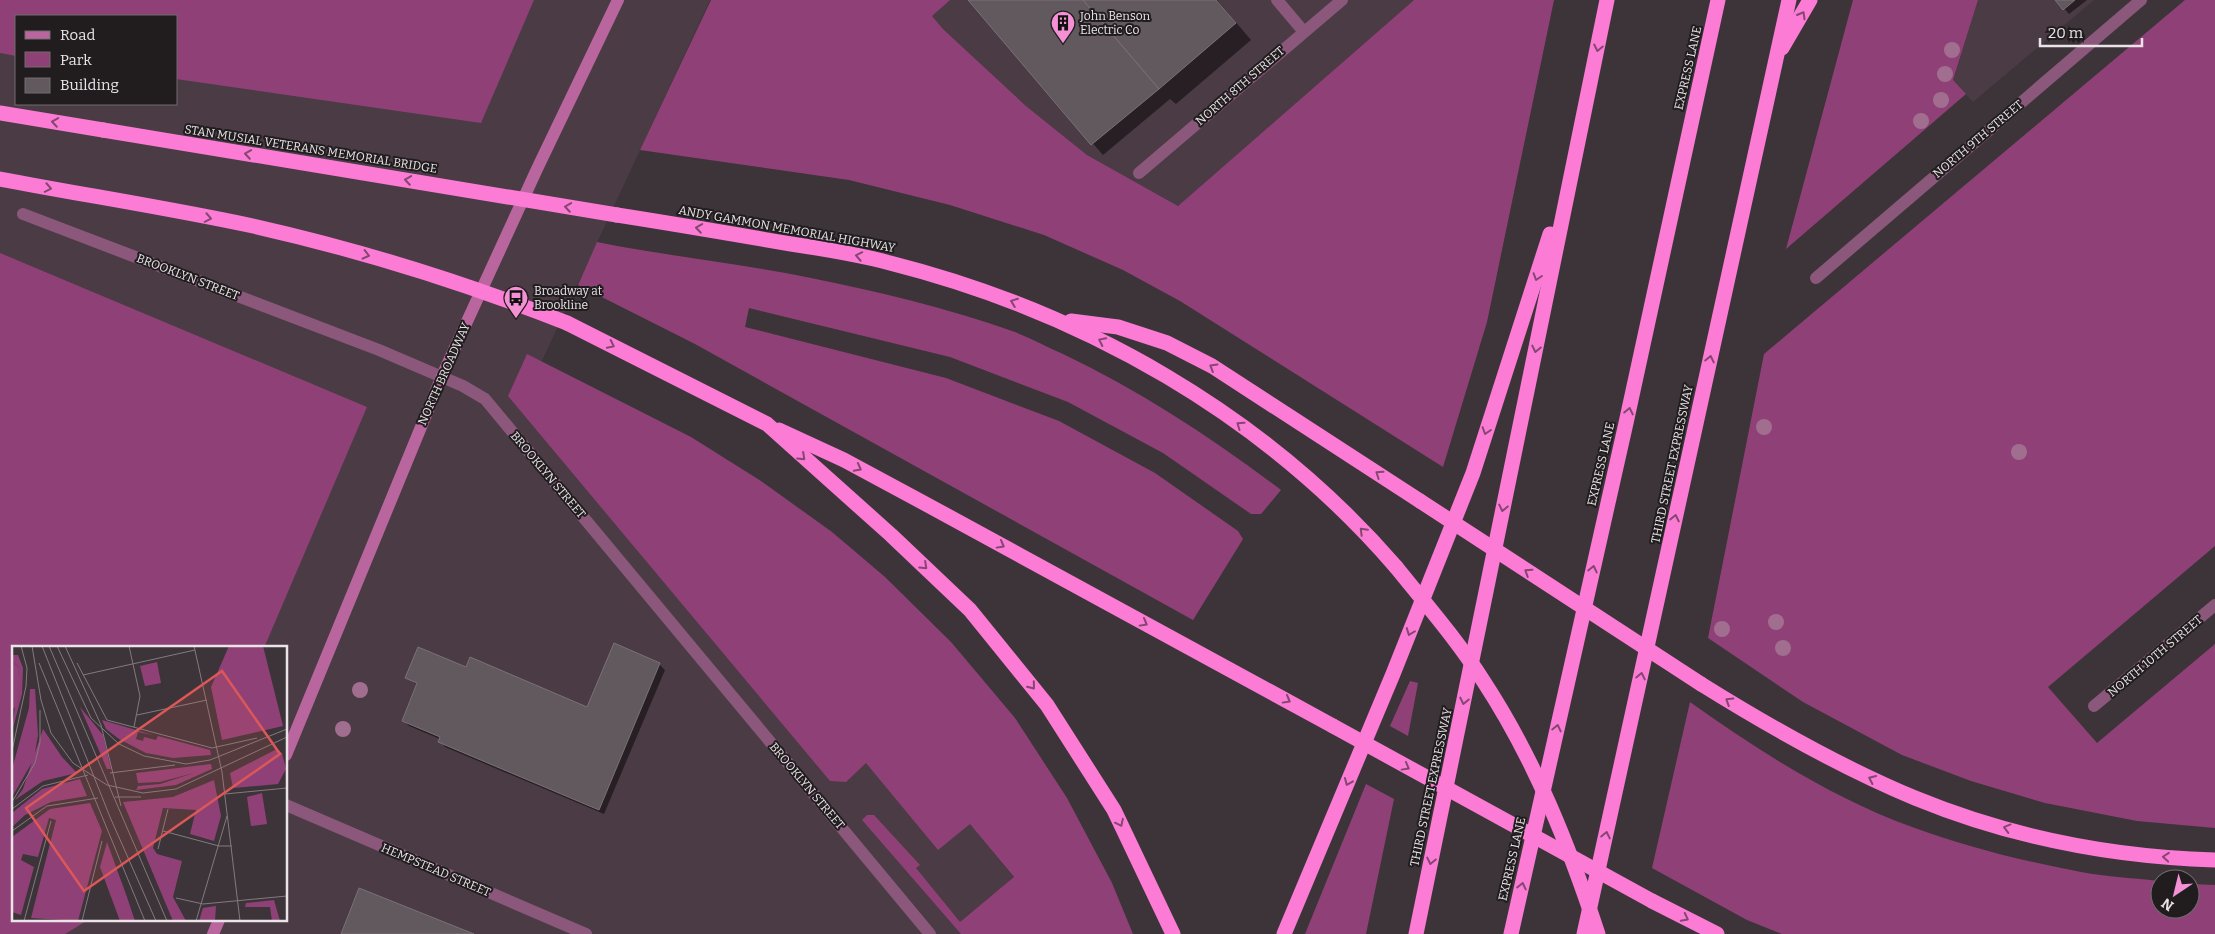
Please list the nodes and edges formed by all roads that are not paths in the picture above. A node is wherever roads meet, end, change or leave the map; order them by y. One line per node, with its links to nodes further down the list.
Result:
1 (618, 0): 19 (main road, NORTH BROADWAY)
2 (1278, 0): 9 (street)
3 (1342, 0): 9 (street, NORTH 8TH STREET)
4 (1608, 0): 12 (highway, THIRD STREET EXPRESSWAY, one-way to 12)
5 (1718, 0): 33 (highway, EXPRESS LANE, one-way to 5)
6 (1789, 0): 10 (highway, THIRD STREET EXPRESSWAY)
7 (1810, 0): 10 (highway, one-way to 7)
8 (2141, 0): 17 (street, NORTH 9TH STREET)
9 (1304, 32): 13 (street, NORTH 8TH STREET)
10 (1775, 60): 34 (highway, THIRD STREET EXPRESSWAY, one-way to 10)
11 (0, 113): 16 (highway, STAN MUSIAL VETERANS MEMORIAL BRIDGE, one-way to 11, bridge)
12 (1573, 164): 31 (highway, one-way to 31); 32 (highway, THIRD STREET EXPRESSWAY, one-way to 32)
13 (1139, 173)
14 (0, 179): 20 (highway, one-way to 20, bridge)
15 (23, 214): 19 (street, BROOKLYN STREET)
16 (616, 215): 18 (highway, ANDY GAMMON MEMORIAL HIGHWAY, one-way to 16)
17 (1816, 278)
18 (1060, 320): 25 (highway, one-way to 18, bridge); 35 (highway, ANDY GAMMON MEMORIAL HIGHWAY, one-way to 18, bridge)
19 (442, 376): 23 (main road, NORTH BROADWAY); 29 (street, BROOKLYN STREET)
20 (767, 424): 30 (highway, one-way to 30); 36 (highway, one-way to 36, bridge)
21 (2215, 605): 22 (street, NORTH 10TH STREET)
22 (2094, 706)
23 (288, 750)
24 (288, 807): 28 (street, HEMPSTEAD STREET)
25 (2215, 860)
26 (218, 922): 27 (main road)
27 (213, 934)
28 (586, 934)
29 (930, 934)
30 (1173, 934)
31 (1284, 934)
32 (1416, 934)
33 (1511, 934)
34 (1584, 934)
35 (1598, 934)
36 (1717, 934)

